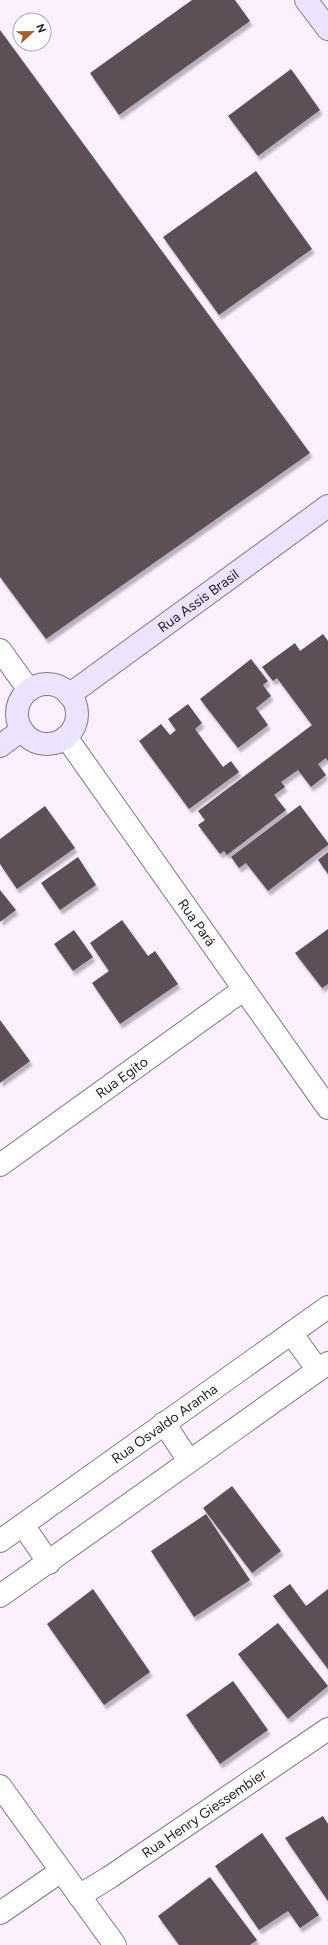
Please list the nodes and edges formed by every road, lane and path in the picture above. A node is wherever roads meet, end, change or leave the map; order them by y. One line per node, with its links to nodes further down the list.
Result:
1 (306, 0): 2 (street)
2 (328, 29)
3 (328, 506): 6 (street, Rua Assis Brasil)
4 (0, 650): 5 (street)
5 (29, 690): 6 (street); 7 (street)
6 (69, 695): 8 (street)
7 (22, 730): 8 (street); 9 (street)
8 (66, 737): 10 (street, Rua Pará)
9 (0, 746)
10 (243, 990): 11 (street, Rua Pará); 12 (street, Rua Egito)
11 (328, 1108)
12 (0, 1165)
13 (328, 1307): 14 (street, Rua Osvaldo Aranha)
14 (291, 1333): 15 (street); 16 (street, Rua Osvaldo Aranha)
15 (323, 1366): 17 (street)
16 (164, 1423): 17 (street); 18 (street, Rua Osvaldo Aranha)
17 (189, 1461): 20 (street)
18 (23, 1525): 19 (street, Rua Osvaldo Aranha); 20 (street)
19 (0, 1541)
20 (49, 1563): 21 (street)
21 (0, 1596)
22 (328, 1729): 25 (street, Rua Henry Giessembier)
23 (0, 1786): 24 (street)
24 (61, 1871): 25 (street); 26 (street)
25 (79, 1896): 27 (street)
26 (0, 1913)
27 (115, 1945)

